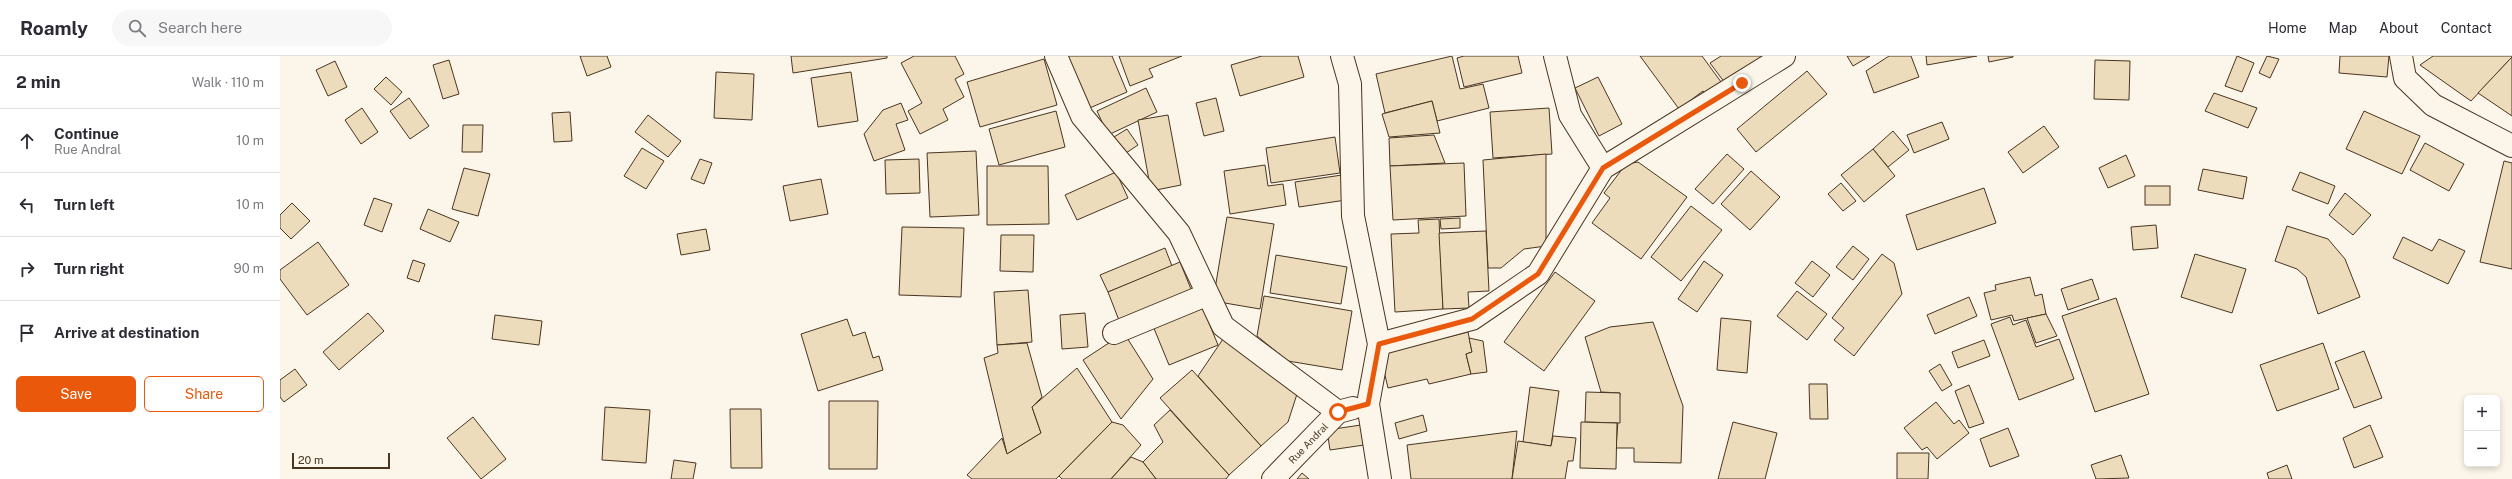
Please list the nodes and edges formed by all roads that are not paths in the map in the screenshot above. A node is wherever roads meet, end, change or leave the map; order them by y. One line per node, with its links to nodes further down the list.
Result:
1 (1056, 56): 8 (street)
2 (1342, 56): 10 (street)
3 (1555, 56): 7 (street)
4 (1784, 56): 7 (street)
5 (2400, 56): 6 (street)
6 (2512, 146)
7 (1603, 168): 10 (street)
8 (1206, 295): 9 (street); 12 (street)
9 (1114, 333)
10 (1379, 344): 11 (street)
11 (1368, 404): 12 (street); 14 (street)
12 (1338, 412): 13 (street, Rue Andral)
13 (1273, 479)
14 (1380, 479)

